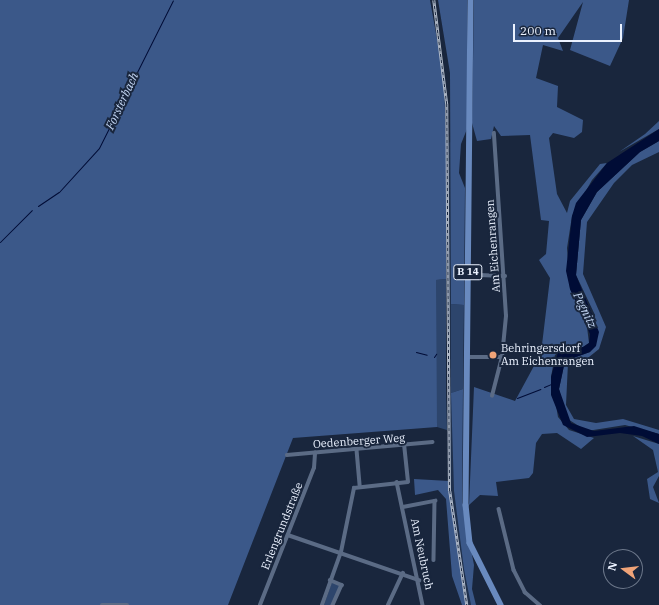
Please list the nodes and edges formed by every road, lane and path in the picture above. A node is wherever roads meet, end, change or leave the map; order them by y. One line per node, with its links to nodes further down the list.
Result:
1 (471, 0): 5 (main road, B 14)
2 (494, 133): 4 (street, Am Eichenrangen)
3 (479, 275): 4 (street)
4 (505, 276): 6 (street, Am Eichenrangen)
5 (466, 357): 6 (street); 30 (main road, B 14)
6 (502, 358): 7 (street, Am Eichenrangen)
7 (492, 396)
8 (432, 442): 9 (street, Oedenberger Weg)
9 (404, 446): 10 (street, Oedenberger Weg); 13 (street)
10 (357, 450): 11 (street, Oedenberger Weg); 14 (street)
11 (315, 453): 12 (street, Oedenberger Weg); 17 (street, Erlengrundstraße)
12 (287, 454)
13 (397, 482): 14 (street); 15 (street, Am Neubruch)
14 (360, 485): 18 (street)
15 (403, 507): 19 (street, Am Neubruch); 22 (street, Am Neubruch)
16 (499, 508): 31 (street)
17 (288, 535): 18 (street); 25 (street, Erlengrundstraße)
18 (341, 552): 20 (street); 21 (street)
19 (434, 560)
20 (403, 573): 22 (street); 28 (street)
21 (330, 580): 26 (street); 27 (street)
22 (419, 580): 29 (street, Am Neubruch)
23 (102, 605): 24 (street)
24 (127, 605)
25 (260, 605)
26 (322, 605)
27 (333, 605)
28 (388, 605)
29 (423, 605)
30 (502, 605)
31 (540, 605)

